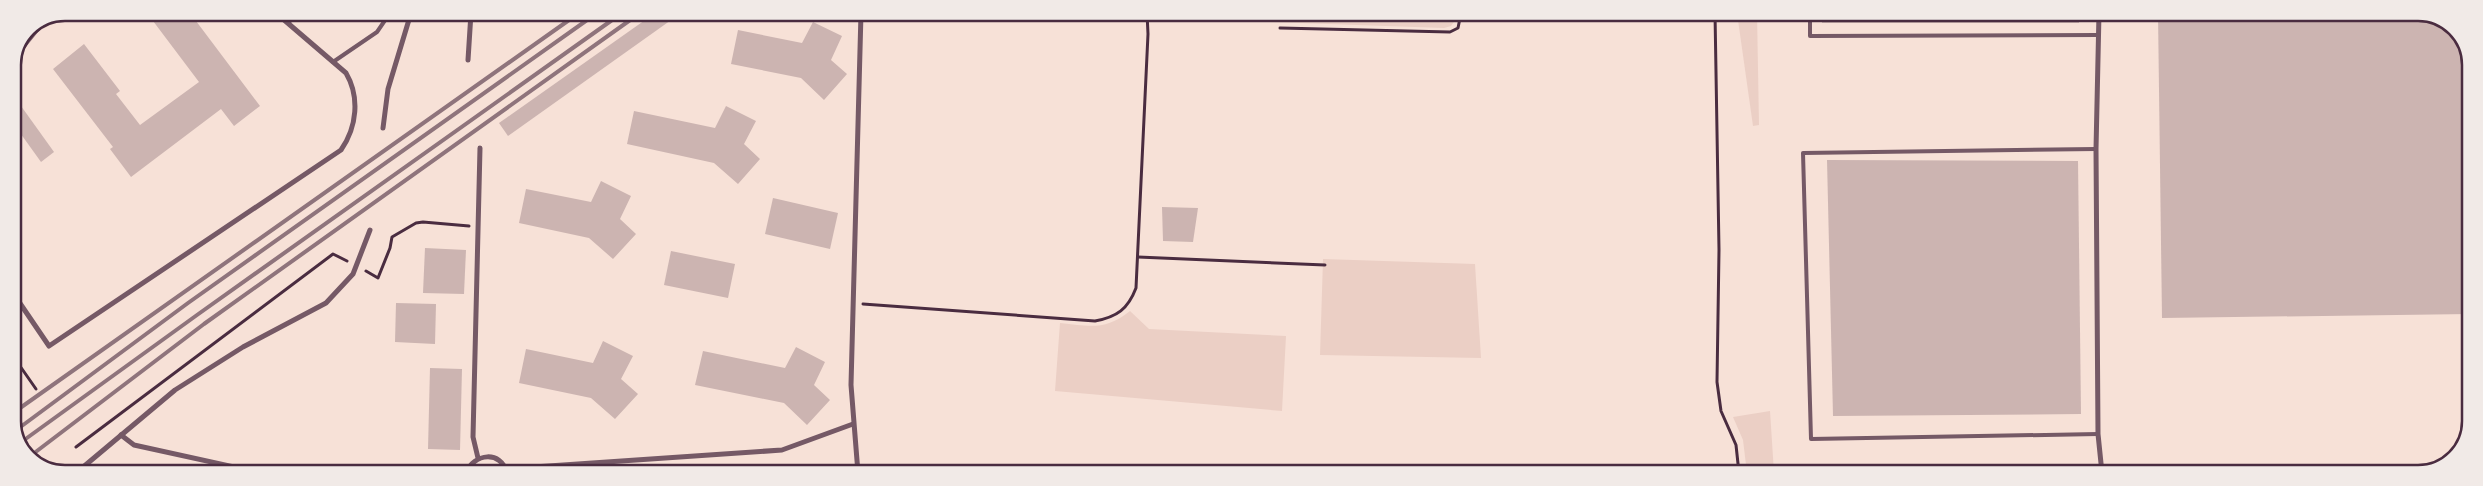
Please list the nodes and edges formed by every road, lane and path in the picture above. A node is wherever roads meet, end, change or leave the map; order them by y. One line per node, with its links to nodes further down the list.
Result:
1 (286, 21): 11 (street)
2 (385, 21): 15 (lane)
3 (409, 21): 16 (street)
4 (470, 21): 14 (street)
5 (861, 21): 25 (street)
6 (1148, 21): 21 (path)
7 (1459, 21): 12 (path)
8 (1715, 21): 40 (path)
9 (1810, 21): 13 (lane)
10 (2099, 21): 13 (street)
11 (288, 23): 15 (street)
12 (1280, 28)
13 (2098, 35): 18 (street)
14 (468, 60)
15 (334, 62): 26 (street)
16 (383, 128)
17 (480, 148): 19 (street)
18 (2096, 149): 30 (street); 30 (lane)
19 (478, 227): 24 (path); 33 (street)
20 (370, 230): 31 (street)
21 (1138, 257): 23 (path); 25 (path)
22 (343, 259): 32 (path)
23 (1325, 265)
24 (371, 274)
25 (853, 304): 29 (street)
26 (21, 305)
27 (21, 367): 28 (path)
28 (36, 389)
29 (853, 424): 38 (street); 39 (street)
30 (2098, 434): 41 (street)
31 (121, 435): 34 (street); 35 (street)
32 (76, 447)
33 (478, 458): 36 (street); 37 (street)
34 (85, 465)
35 (225, 465)
36 (469, 465)
37 (503, 465)
38 (585, 465)
39 (857, 465)
40 (1738, 465)
41 (2101, 465)

